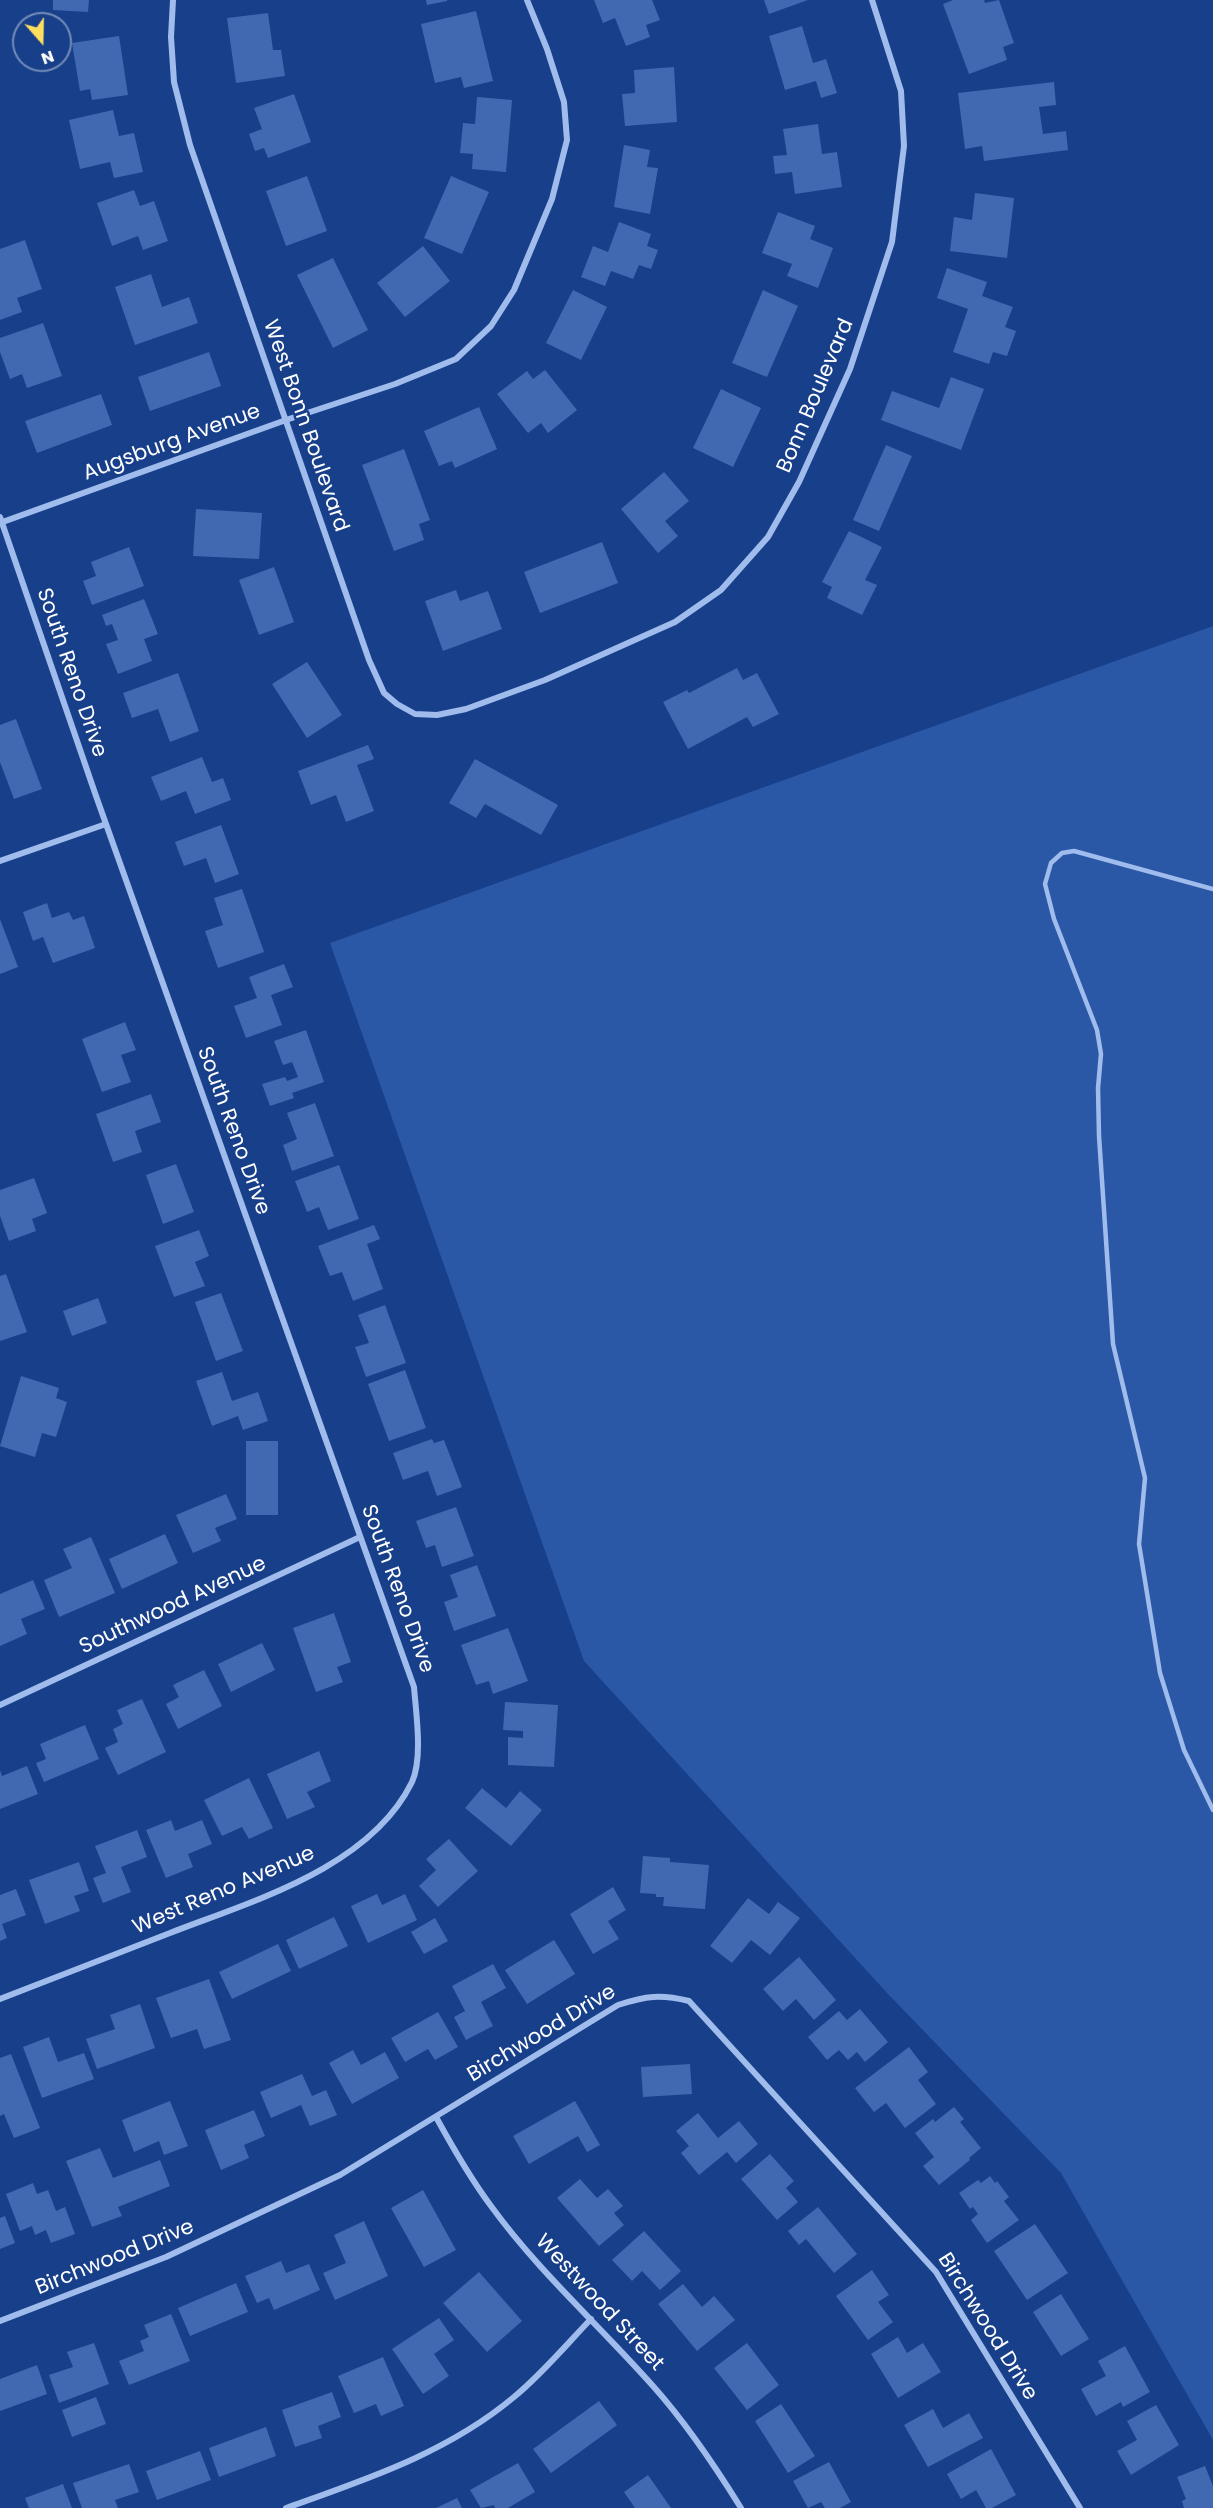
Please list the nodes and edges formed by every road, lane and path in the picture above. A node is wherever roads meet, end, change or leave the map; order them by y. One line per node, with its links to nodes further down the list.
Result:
1 (173, 0): 4 (street, West Bonn Boulevard)
2 (526, 0): 4 (street, Augsburg Avenue)
3 (872, 0): 6 (street, Bonn Boulevard)
4 (286, 420): 5 (street, Augsburg Avenue); 6 (street, West Bonn Boulevard)
5 (1, 521): 7 (street, South Reno Drive)
6 (545, 680)
7 (106, 824): 8 (street); 10 (street, South Reno Drive)
8 (0, 861)
9 (1213, 890): 13 (lane)
10 (360, 1537): 11 (street, Southwood Avenue); 12 (street, South Reno Drive)
11 (0, 1705)
12 (416, 1759): 14 (street, West Reno Avenue)
13 (1213, 1810)
14 (0, 2000)
15 (436, 2117): 16 (street, Westwood Street); 17 (street, Birchwood Drive); 20 (street, Birchwood Drive)
16 (591, 2319): 18 (street); 19 (street, Westwood Street)
17 (0, 2321)
18 (286, 2508)
19 (741, 2508)
20 (1080, 2508)

